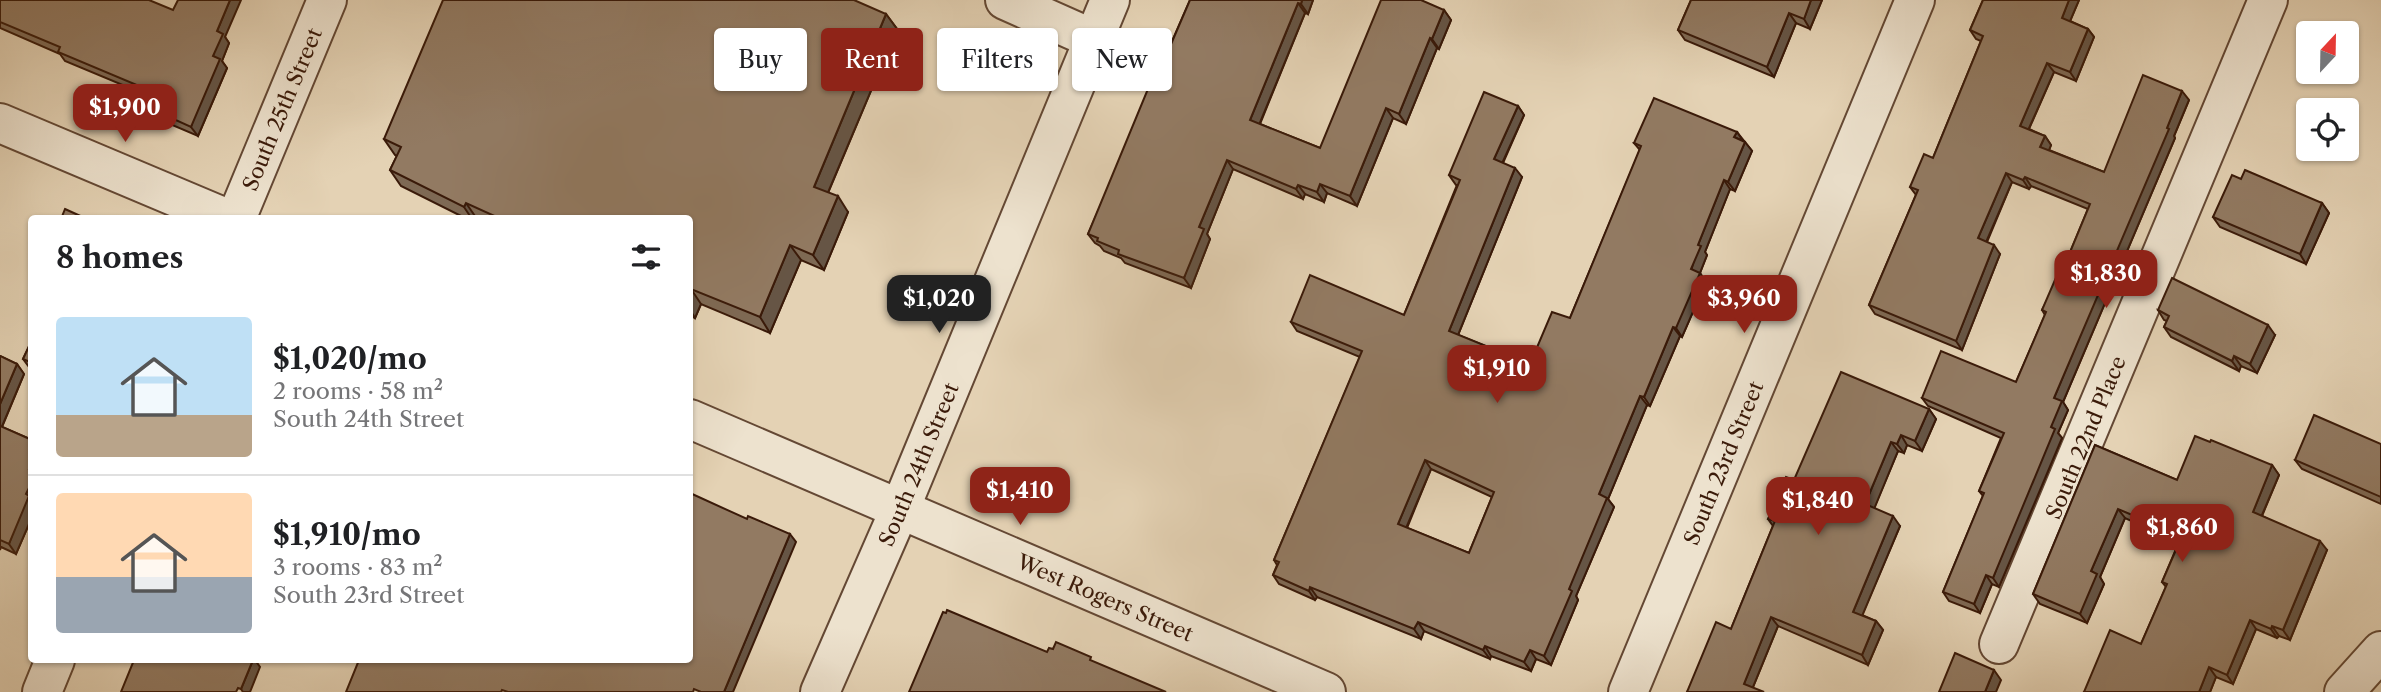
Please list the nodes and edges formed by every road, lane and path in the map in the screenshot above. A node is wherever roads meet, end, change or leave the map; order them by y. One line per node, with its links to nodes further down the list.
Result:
1 (327, 0): 11 (street, South 25th Street)
2 (1005, 0): 7 (street)
3 (1110, 0): 6 (street, South 24th Street)
4 (1915, 0): 20 (street, South 23rd Street)
5 (2268, 0): 14 (street, South 22nd Place)
6 (1098, 28)
7 (1072, 30)
8 (1072, 90): 13 (street, South 24th Street)
9 (0, 123): 10 (street)
10 (218, 215)
11 (238, 215)
12 (693, 420): 13 (street, West Rogers Street)
13 (900, 509): 18 (street, South 24th Street); 19 (street, West Rogers Street)
14 (2000, 644)
15 (2381, 651): 21 (street)
16 (54, 663): 17 (street)
17 (42, 692)
18 (820, 692)
19 (1326, 692)
20 (1628, 692)
21 (2344, 692)

